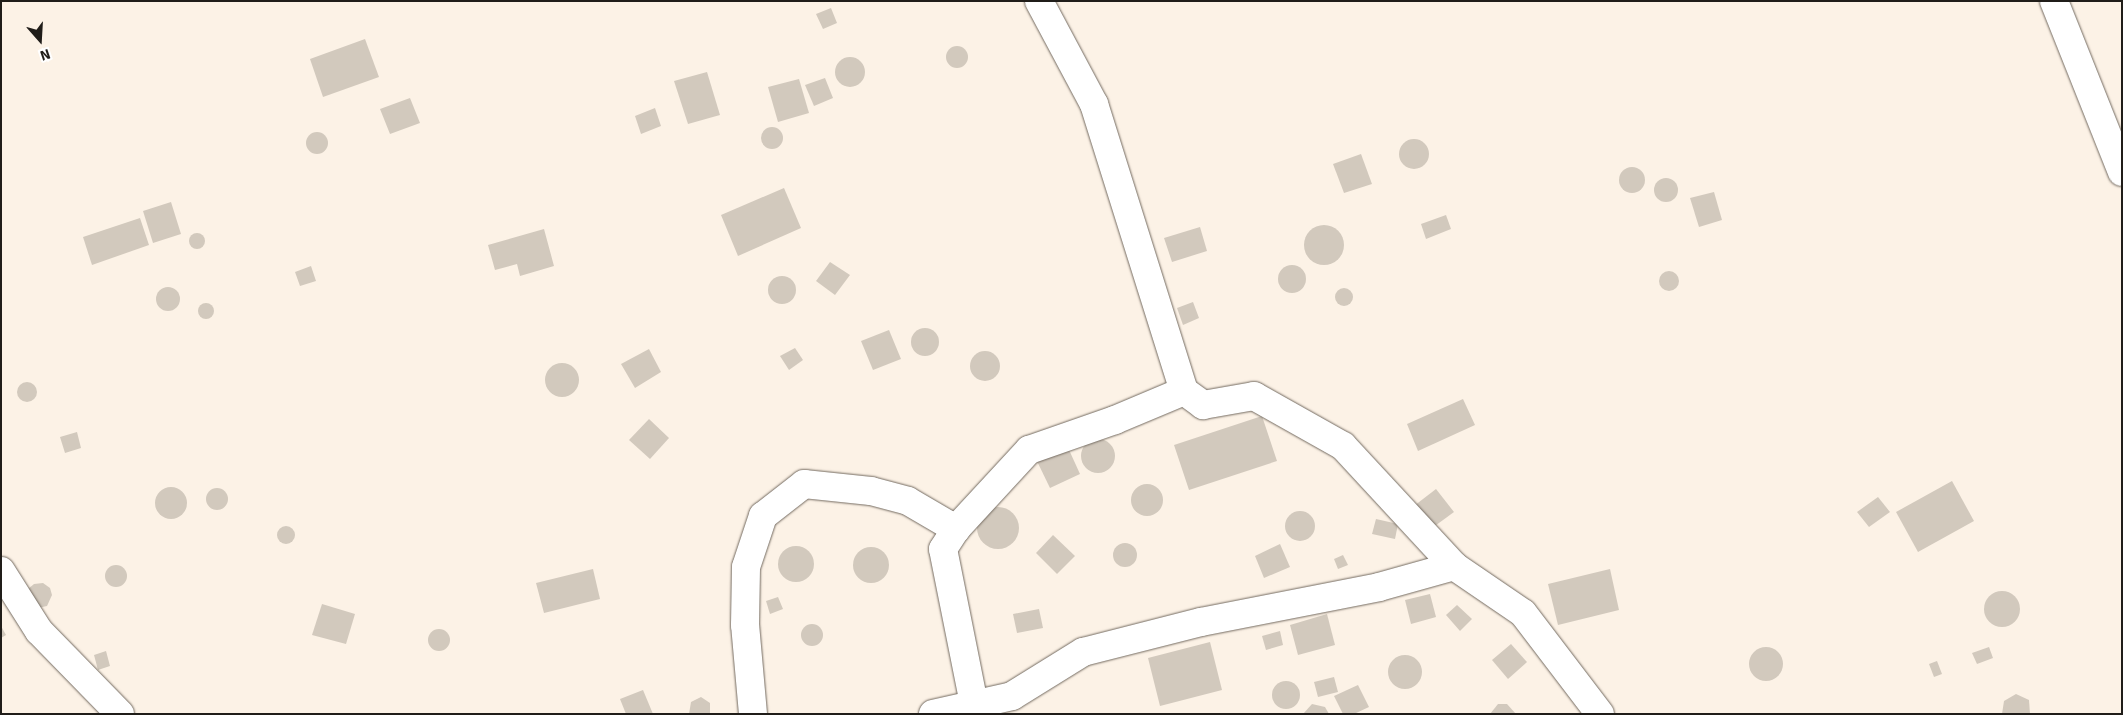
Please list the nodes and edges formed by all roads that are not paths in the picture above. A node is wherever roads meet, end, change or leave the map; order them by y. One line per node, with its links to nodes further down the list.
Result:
1 (1039, 1): 4 (street)
2 (2054, 1): 3 (street)
3 (2122, 172)
4 (1184, 391): 5 (street); 6 (street)
5 (956, 529): 8 (street); 10 (street)
6 (1454, 566): 8 (street); 12 (street)
7 (1, 571): 9 (street)
8 (975, 709): 11 (street)
9 (120, 714)
10 (753, 714)
11 (933, 714)
12 (1600, 714)

